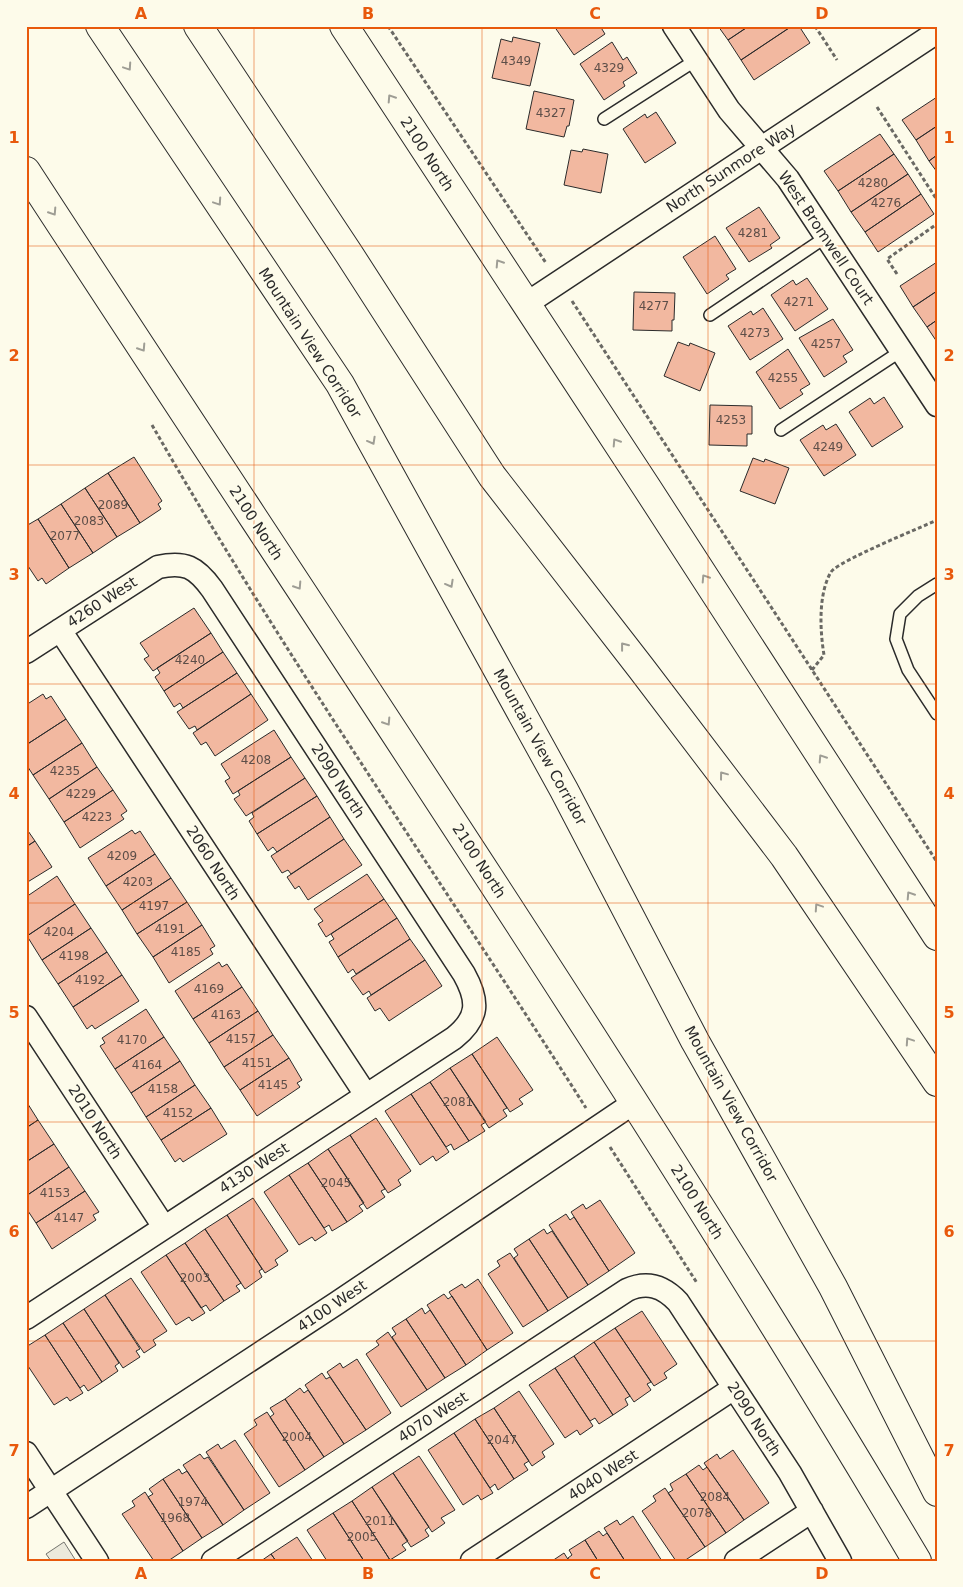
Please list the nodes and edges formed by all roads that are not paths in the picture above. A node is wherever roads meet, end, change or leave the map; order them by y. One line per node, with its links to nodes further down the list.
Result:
1 (100, 26): 33 (main road, Mountain View Corridor, one-way to 33)
2 (198, 26): 24 (main road, one-way to 2)
3 (344, 26): 11 (main road, 2100 North, one-way to 3)
4 (674, 26): 6 (street, West Bromwell Court)
5 (937, 32): 8 (street, North Sunmore Way)
6 (696, 60): 7 (lane); 8 (street, West Bromwell Court)
7 (604, 119)
8 (761, 148): 10 (street, West Bromwell Court); 11 (street, North Sunmore Way)
9 (26, 171): 26 (main road, 2100 North, one-way to 26)
10 (826, 237): 12 (lane); 13 (street, West Bromwell Court)
11 (526, 304): 21 (main road, 2100 North, one-way to 11)
12 (710, 315)
13 (901, 351): 14 (street, West Bromwell Court); 15 (lane)
14 (937, 405)
15 (781, 430)
16 (182, 565): 18 (street, 4260 West); 22 (street, 2090 North)
17 (937, 584): 20 (lane)
18 (60, 630): 19 (street, 4260 West); 25 (street, 2060 North)
19 (26, 652)
20 (937, 714)
21 (937, 936)
22 (475, 1012): 25 (street, 4130 West)
23 (26, 1018): 27 (street, 2010 North)
24 (937, 1082)
25 (366, 1095): 27 (street, 4130 West)
26 (635, 1102): 32 (street, 4100 West); 41 (main road, 2100 North)
27 (164, 1227): 29 (street, 4130 West)
28 (656, 1286): 30 (street, 2090 North); 37 (street, 4070 West)
29 (26, 1318)
30 (734, 1388): 35 (street, 2090 North); 38 (street, 4040 West)
31 (26, 1453): 32 (street)
32 (51, 1491): 34 (street, 4100 West); 36 (street)
33 (937, 1492)
34 (26, 1507)
35 (812, 1511): 39 (street); 40 (street, 2090 North)
36 (97, 1561)
37 (213, 1561)
38 (472, 1561)
39 (736, 1561)
40 (840, 1561)
41 (917, 1561)

